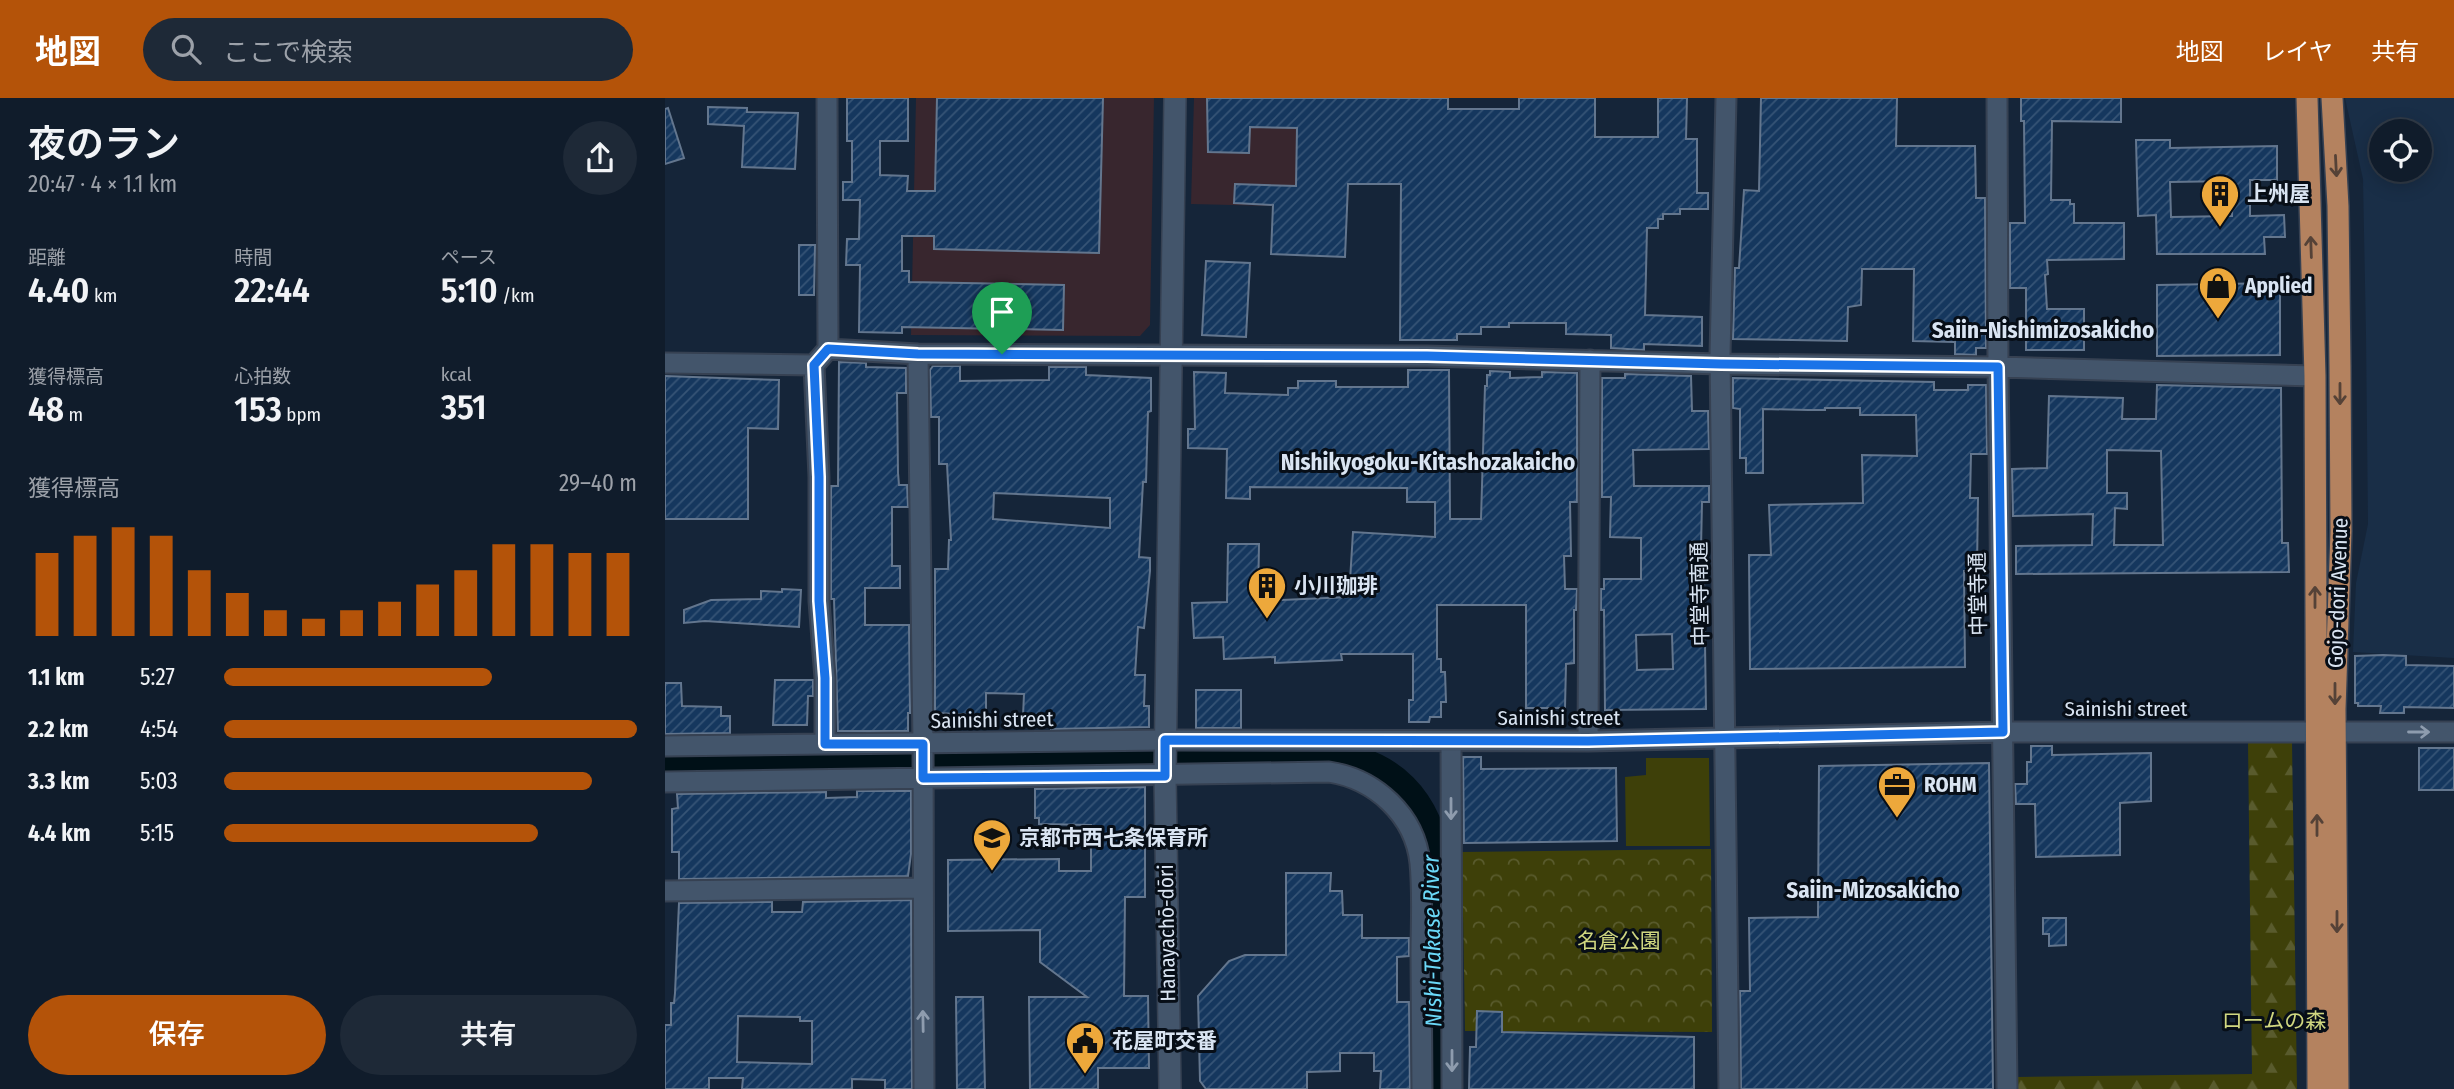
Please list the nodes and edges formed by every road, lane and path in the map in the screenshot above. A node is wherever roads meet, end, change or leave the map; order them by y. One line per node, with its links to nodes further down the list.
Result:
1 (827, 98): 7 (street)
2 (1175, 98): 9 (street, Hanayachō-dōri)
3 (1726, 98): 12 (street, 中堂寺南通)
4 (1997, 98): 14 (street, 中堂寺通)
5 (2307, 98): 15 (highway, Gojo-dori Avenue, one-way to 5)
6 (2332, 98): 16 (highway, Gojo-dori Avenue, one-way to 16)
7 (828, 349): 8 (street); 13 (street)
8 (918, 354): 9 (street); 23 (street)
9 (1171, 354): 10 (street); 24 (street, Hanayachō-dōri)
10 (1590, 360): 12 (street); 21 (street)
11 (665, 363): 13 (street)
12 (1721, 364): 14 (street); 19 (street, 中堂寺南通)
13 (814, 365): 22 (street)
14 (1998, 367): 15 (street); 17 (street, 中堂寺通)
15 (2315, 376): 16 (highway, Gojo-dori Avenue, one-way to 15)
16 (2326, 731): 17 (street, Sainishi street); 18 (street, Sainishi street, one-way to 18); 37 (highway, Gojo-dori Avenue, one-way to 16); 38 (highway, Gojo-dori Avenue, one-way to 38)
17 (2003, 732): 19 (street, Sainishi street); 36 (street, 中堂寺通)
18 (2454, 732)
19 (1725, 737): 21 (street, Sainishi street); 35 (street, 中堂寺南通)
20 (1451, 741): 21 (street, Sainishi street); 24 (street, Sainishi street); 34 (street, one-way to 34)
21 (1588, 741)
22 (825, 744): 23 (street, Sainishi street); 25 (street, Sainishi street)
23 (923, 744): 24 (street, Sainishi street); 27 (street)
24 (1165, 744): 26 (street, Hanayachō-dōri)
25 (665, 746)
26 (1165, 774): 27 (street); 32 (street, Hanayachō-dōri); 33 (street)
27 (923, 778): 28 (street); 29 (street)
28 (665, 782)
29 (922, 888): 30 (street); 31 (street, one-way to 29)
30 (665, 891)
31 (924, 1089)
32 (1170, 1089)
33 (1422, 1089)
34 (1452, 1089)
35 (1729, 1089)
36 (2007, 1089)
37 (2318, 1089)
38 (2338, 1089)

